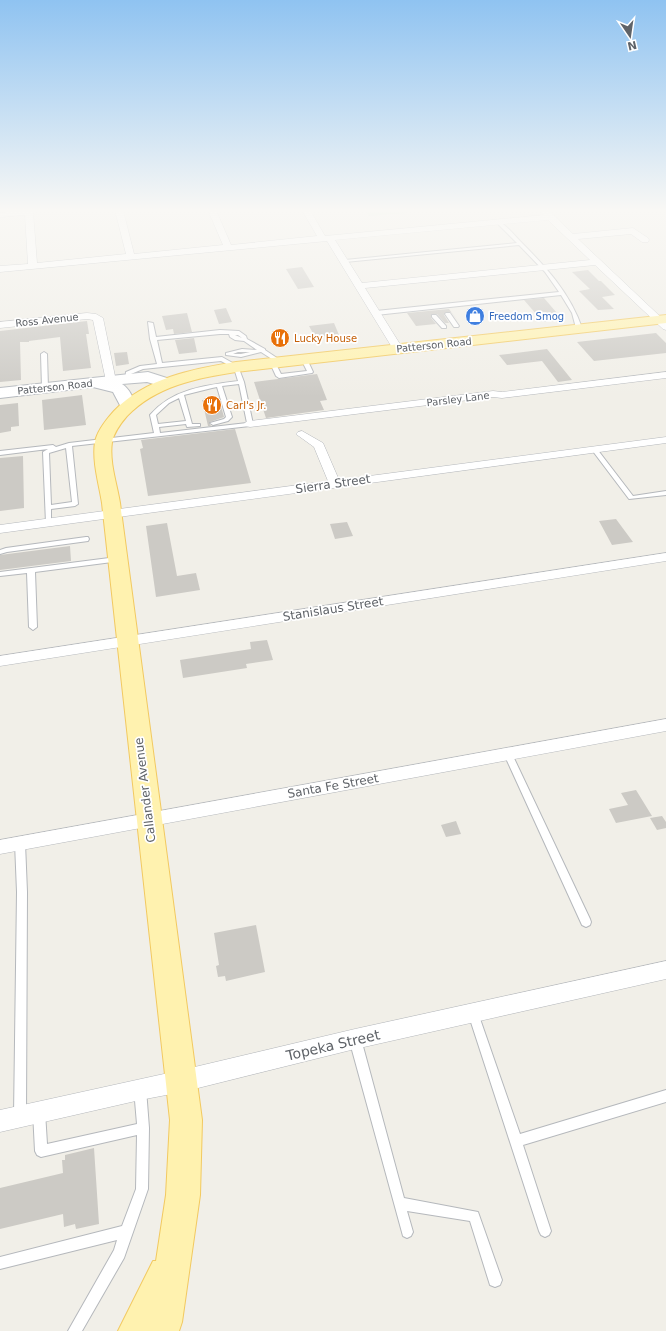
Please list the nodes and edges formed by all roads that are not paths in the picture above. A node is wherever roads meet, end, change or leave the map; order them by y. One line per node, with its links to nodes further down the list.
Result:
1 (352, 272): 5 (street)
2 (500, 272): 5 (street)
3 (545, 272): 6 (lane)
4 (607, 272): 10 (street)
5 (360, 286): 7 (street)
6 (562, 293): 7 (lane); 15 (lane)
7 (376, 313): 17 (street)
8 (448, 314): 13 (lane)
9 (437, 316): 14 (lane)
10 (664, 322): 15 (main road, Patterson Road)
11 (150, 323): 16 (lane)
12 (0, 324): 25 (street, Ross Avenue)
13 (456, 326)
14 (446, 327)
15 (579, 328): 17 (main road, Patterson Road)
16 (153, 339): 18 (lane); 28 (lane)
17 (398, 349): 22 (main road, Patterson Road)
18 (263, 350): 21 (lane); 22 (lane)
19 (44, 354): 29 (lane)
20 (222, 360): 21 (lane); 21 (lane); 28 (lane)
21 (232, 361): 22 (main road, Patterson Road); 24 (main road, Patterson Road); 26 (lane)
22 (277, 365)
23 (666, 376): 33 (street, Parsley Lane)
24 (211, 378): 26 (lane); 28 (main road, Callander Avenue); 32 (lane)
25 (111, 381): 27 (main road, Patterson Road); 28 (main road, Patterson Road); 28 (main road, Patterson Road)
26 (241, 382): 33 (lane)
27 (82, 384): 29 (main road, Patterson Road); 31 (main road)
28 (165, 384): 31 (main road, Callander Avenue); 32 (lane); 34 (lane)
29 (45, 388): 30 (main road, Patterson Road)
30 (0, 393)
31 (128, 406): 38 (main road, Callander Avenue)
32 (189, 424): 34 (lane)
33 (250, 424): 35 (lane)
34 (155, 426): 35 (lane)
35 (156, 434): 38 (lane)
36 (302, 434): 42 (street)
37 (666, 440): 40 (street, Sierra Street)
38 (104, 441): 39 (lane); 45 (main road, Callander Avenue)
39 (69, 445): 41 (lane); 44 (lane); 44 (lane)
40 (594, 450): 42 (street, Sierra Street); 43 (lane)
41 (0, 453)
42 (335, 484): 45 (street, Sierra Street)
43 (666, 493)
44 (48, 508): 46 (lane)
45 (112, 514): 46 (street, Sierra Street); 51 (main road, Callander Avenue)
46 (48, 522): 47 (street, Sierra Street)
47 (0, 529)
48 (86, 539): 49 (lane)
49 (0, 552)
50 (666, 557): 55 (street, Stanislaus Street)
51 (117, 559): 52 (lane); 55 (main road, Callander Avenue)
52 (31, 570): 53 (lane); 54 (lane)
53 (0, 574)
54 (33, 627)
55 (128, 640): 56 (street, Stanislaus Street); 59 (main road, Callander Avenue)
56 (0, 660)
57 (666, 725): 58 (street, Santa Fe Street)
58 (508, 754): 59 (street, Santa Fe Street); 62 (lane)
59 (148, 819): 60 (street, Santa Fe Street); 66 (main road, Callander Avenue)
60 (20, 843): 61 (street, Santa Fe Street); 69 (lane)
61 (0, 847)
62 (586, 922)
63 (666, 970): 64 (street, Topeka Street)
64 (473, 1013): 65 (street, Topeka Street); 71 (lane)
65 (355, 1039): 66 (street, Topeka Street); 72 (lane)
66 (182, 1082): 67 (street, Topeka Street); 77 (main road, Callander Avenue)
67 (140, 1089): 69 (street, Topeka Street); 70 (lane)
68 (666, 1096): 71 (lane)
69 (20, 1116): 70 (lane)
70 (143, 1128): 73 (lane)
71 (516, 1141): 74 (lane)
72 (399, 1203): 75 (lane); 78 (lane)
73 (127, 1231): 76 (lane); 79 (lane)
74 (545, 1231)
75 (407, 1232)
76 (0, 1263)
77 (172, 1264): 80 (main road, Callander Avenue); 81 (main road, Callander Avenue)
78 (495, 1280)
79 (75, 1331)
80 (136, 1331)
81 (162, 1331)

